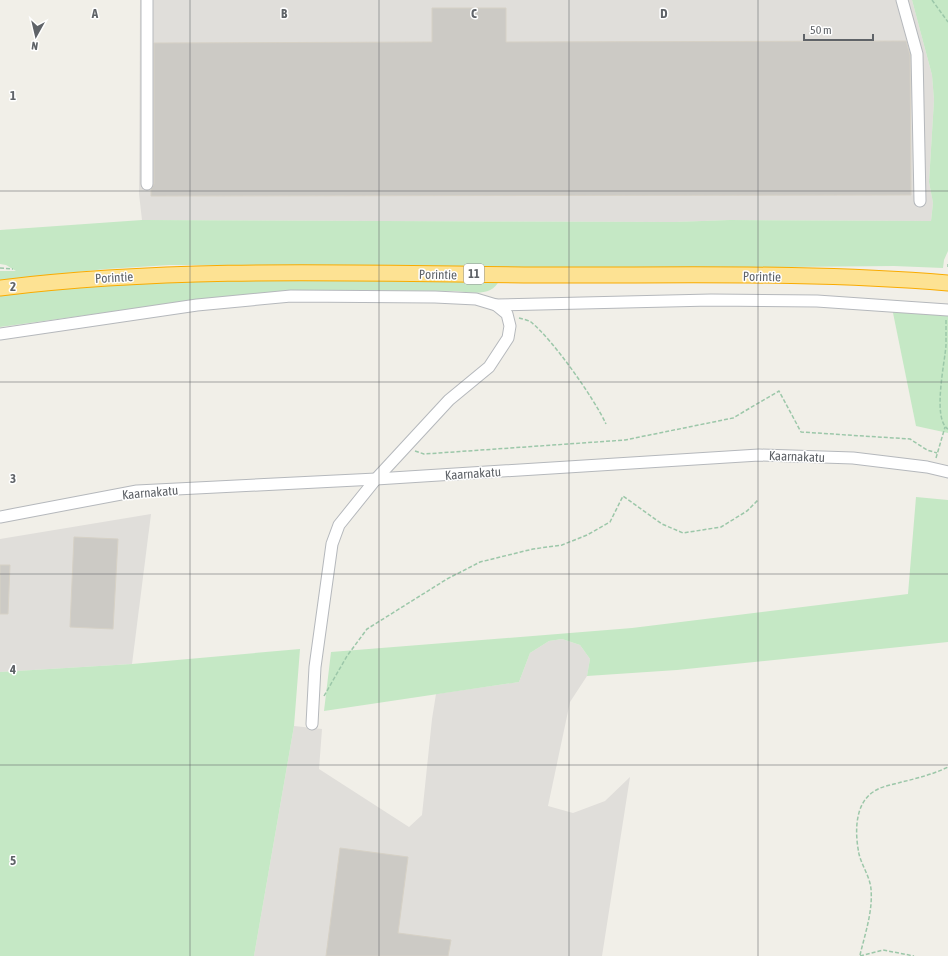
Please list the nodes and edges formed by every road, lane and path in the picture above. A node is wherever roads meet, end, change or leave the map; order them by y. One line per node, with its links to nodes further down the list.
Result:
1 (147, 0): 5 (street)
2 (902, 0): 6 (street)
3 (932, 0): 4 (path)
4 (948, 22)
5 (147, 184)
6 (920, 201)
7 (948, 264): 8 (path)
8 (948, 267)
9 (0, 268): 10 (path)
10 (13, 269)
11 (948, 282): 12 (highway, Porintie / 11)
12 (0, 288)
13 (496, 304): 14 (street); 15 (street); 16 (street)
14 (947, 310): 18 (path)
15 (507, 314): 17 (path); 20 (street)
16 (0, 334)
17 (606, 424)
18 (945, 427): 19 (path); 21 (path)
19 (948, 429)
20 (405, 448): 21 (path); 24 (street)
21 (937, 453): 22 (path)
22 (933, 469): 23 (street, Kaarnakatu); 24 (street, Kaarnakatu)
23 (948, 472)
24 (376, 479): 26 (street, Kaarnakatu); 27 (street)
25 (758, 500): 27 (path)
26 (0, 517)
27 (314, 712): 28 (street)
28 (312, 724)
29 (948, 767): 30 (path)
30 (860, 956): 31 (path)
31 (914, 956)

